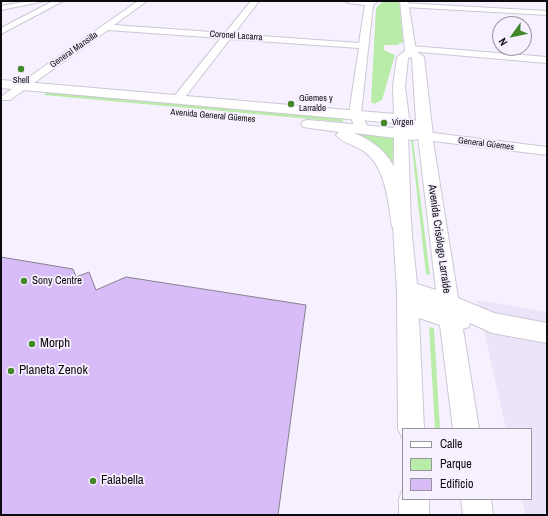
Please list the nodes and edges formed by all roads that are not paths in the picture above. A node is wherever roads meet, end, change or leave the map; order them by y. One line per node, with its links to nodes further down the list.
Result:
1 (41, 1): 9 (street)
2 (59, 1): 13 (street)
3 (143, 1): 12 (street, General Mansilla)
4 (255, 1): 14 (street)
5 (349, 1): 7 (street)
6 (482, 1): 10 (street)
7 (372, 2): 15 (street)
8 (404, 3): 10 (street); 16 (main road, Avenida Crisólogo Larralde)
9 (1, 8)
10 (487, 10): 11 (street)
11 (547, 14)
12 (108, 27): 14 (street, Coronel Lacarra); 20 (street, General Mansilla)
13 (1, 30)
14 (228, 35): 15 (street, Coronel Lacarra); 22 (street)
15 (364, 46): 24 (street)
16 (411, 50): 17 (street); 18 (main road); 27 (main road, Avenida Crisólogo Larralde)
17 (547, 60)
18 (400, 68): 24 (main road); 25 (main road)
19 (1, 84): 20 (main road, Avenida General Güemes)
20 (23, 86): 21 (street, General Mansilla); 22 (main road, Avenida General Güemes)
21 (3, 98): 23 (main road)
22 (178, 99): 24 (main road, Avenida General Güemes)
23 (28, 100)
24 (355, 113): 25 (main road); 26 (street)
25 (402, 127): 26 (main road); 27 (main road); 29 (street)
26 (362, 130): 29 (main road)
27 (425, 136): 28 (street, General Güemes); 31 (street, Avenida Crisólogo Larralde)
28 (547, 151)
29 (402, 226): 30 (street)
30 (407, 297): 31 (street); 33 (street)
31 (450, 311): 32 (street); 34 (street, Avenida Crisólogo Larralde)
32 (547, 333)
33 (411, 428)
34 (466, 428)
35 (414, 500): 37 (street)
36 (476, 500): 38 (street)
37 (414, 515)
38 (478, 515)

